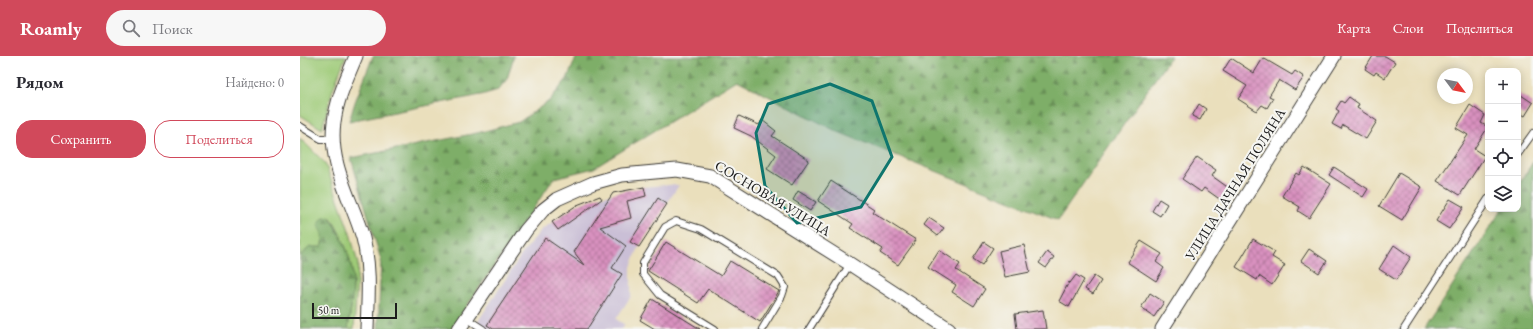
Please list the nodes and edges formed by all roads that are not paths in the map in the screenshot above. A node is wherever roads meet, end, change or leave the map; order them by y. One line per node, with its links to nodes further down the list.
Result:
1 (356, 56): 5 (street)
2 (1334, 56): 16 (street, УЛИЦА ДАЧНАЯ ПОЛЯНА)
3 (300, 126): 5 (lane)
4 (1533, 133): 6 (lane)
5 (333, 139): 10 (street)
6 (1521, 150)
7 (1485, 204): 17 (lane)
8 (850, 264): 9 (street, СОСНОВАЯ УЛИЦА); 14 (lane); 15 (street, СОСНОВАЯ УЛИЦА)
9 (462, 324): 11 (lane)
10 (367, 329)
11 (483, 329)
12 (715, 329): 13 (lane)
13 (762, 329)
14 (809, 329)
15 (949, 329)
16 (1162, 329)
17 (1404, 329)

